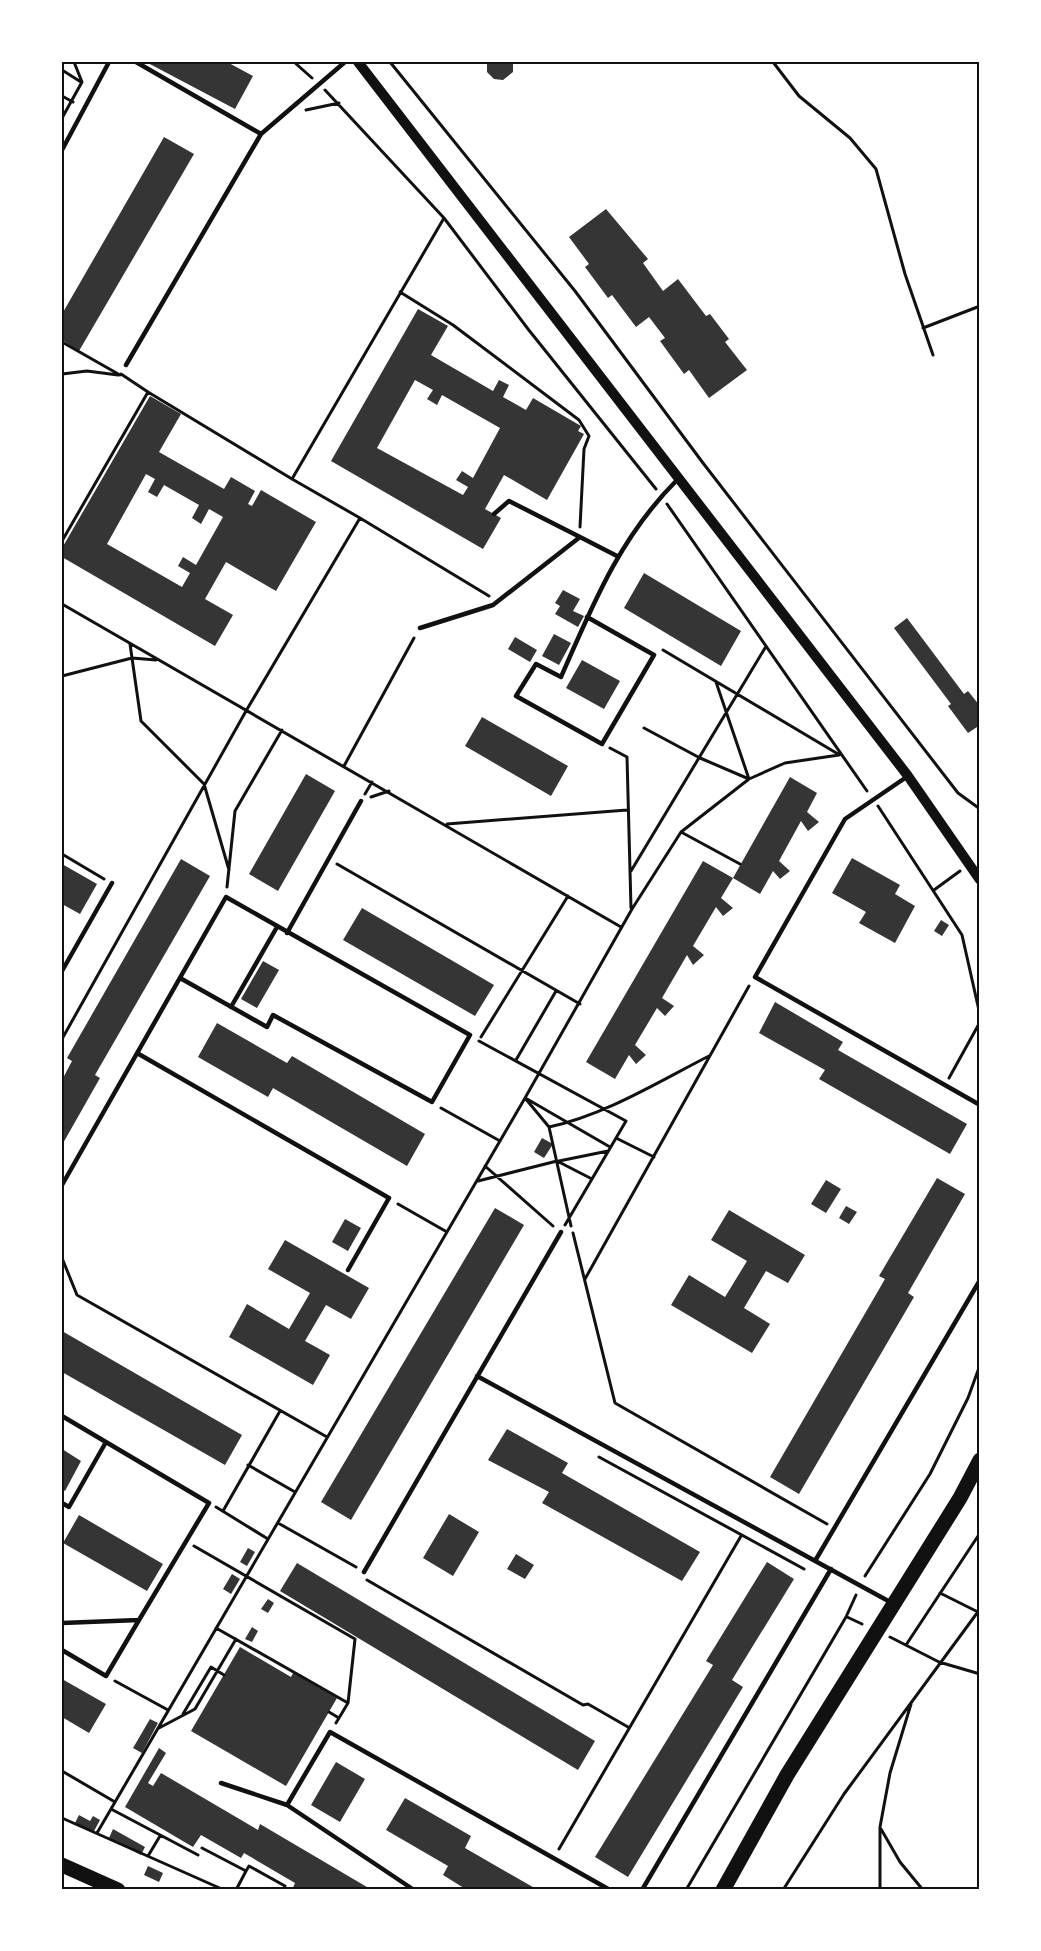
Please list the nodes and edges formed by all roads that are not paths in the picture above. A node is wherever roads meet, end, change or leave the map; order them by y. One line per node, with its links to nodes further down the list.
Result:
1 (109, 62): 6 (lane)
2 (136, 62): 5 (lane)
3 (345, 62): 5 (lane)
4 (358, 62): 8 (street)
5 (261, 134): 7 (lane)
6 (62, 150)
7 (126, 365)
8 (679, 478): 11 (lane); 14 (street)
9 (494, 514): 10 (lane)
10 (580, 537): 11 (lane); 13 (lane)
11 (617, 556): 12 (lane)
12 (587, 616): 12 (lane)
13 (420, 628)
14 (908, 776): 16 (street); 24 (lane)
15 (361, 801): 19 (lane)
16 (980, 880)
17 (112, 883): 20 (lane)
18 (277, 927): 19 (lane); 21 (lane); 22 (lane)
19 (287, 933): 22 (lane)
20 (62, 971)
21 (180, 978): 22 (lane); 23 (lane)
22 (231, 1007)
23 (137, 1053): 25 (lane); 27 (lane)
24 (980, 1105)
25 (62, 1185)
26 (561, 1232): 29 (lane)
27 (348, 1270)
28 (980, 1280): 34 (lane)
29 (477, 1376): 34 (lane); 36 (lane)
30 (62, 1416): 31 (lane)
31 (106, 1442): 33 (lane); 38 (lane)
32 (980, 1460): 37 (main road)
33 (62, 1503)
34 (815, 1561): 35 (lane)
35 (831, 1569): 37 (lane); 47 (lane)
36 (364, 1572)
37 (894, 1604): 48 (main road)
38 (139, 1620): 39 (lane); 40 (lane)
39 (62, 1623)
40 (62, 1650)
41 (220, 1783): 42 (lane)
42 (287, 1805): 45 (lane); 46 (lane)
43 (62, 1865): 44 (main road)
44 (118, 1890)
45 (414, 1890)
46 (610, 1890)
47 (642, 1890)
48 (723, 1890)

